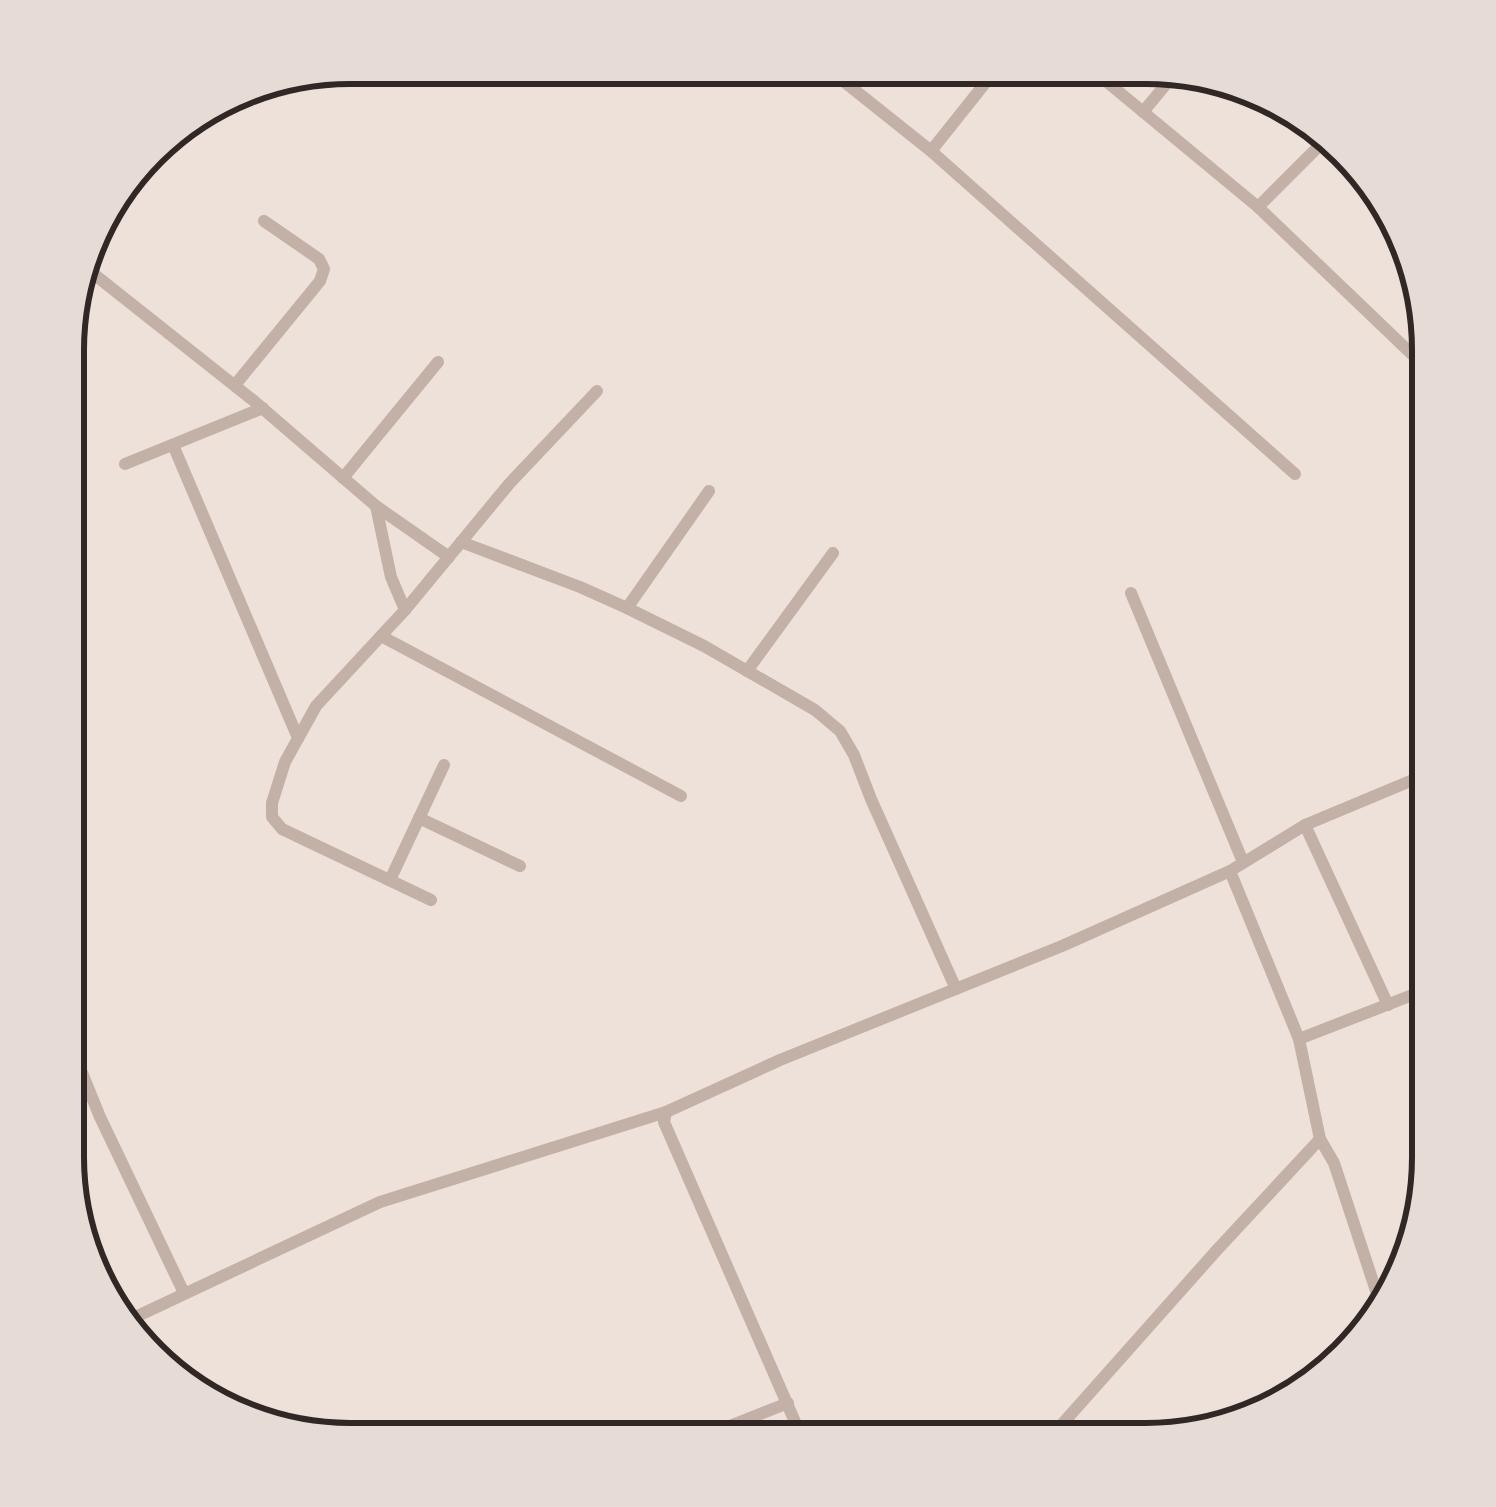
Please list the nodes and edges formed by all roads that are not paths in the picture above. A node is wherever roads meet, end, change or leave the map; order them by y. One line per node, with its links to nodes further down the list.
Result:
1 (847, 84): 7 (street)
2 (984, 84): 7 (street)
3 (1109, 84): 5 (street)
4 (1166, 84): 5 (street)
5 (1143, 112): 8 (street)
6 (1318, 147): 8 (street)
7 (931, 151): 18 (street)
8 (1258, 207): 11 (street)
9 (264, 221): 13 (street)
10 (95, 275): 13 (street)
11 (1412, 354)
12 (438, 362): 19 (street)
13 (235, 385): 15 (street)
14 (597, 391): 22 (street)
15 (263, 408): 16 (street); 19 (street)
16 (173, 445): 17 (street); 30 (street)
17 (125, 464)
18 (1296, 474)
19 (343, 478): 21 (street)
20 (708, 491): 26 (street)
21 (376, 506): 24 (street); 27 (street)
22 (461, 542): 24 (street); 26 (street)
23 (833, 553): 29 (street)
24 (449, 557): 27 (street)
25 (1131, 593): 36 (street)
26 (627, 608): 29 (street)
27 (405, 610): 28 (street)
28 (381, 636): 30 (street); 33 (street)
29 (748, 671): 41 (street)
30 (298, 738): 39 (street)
31 (444, 765): 34 (street)
32 (1412, 780): 35 (street)
33 (681, 796)
34 (419, 818): 37 (street); 39 (street)
35 (1306, 825): 36 (street); 43 (street)
36 (1243, 862): 38 (street)
37 (520, 866)
38 (1230, 871): 41 (street); 44 (street)
39 (390, 880): 40 (street)
40 (431, 900)
41 (956, 989): 46 (street)
42 (1412, 995): 43 (street)
43 (1388, 1005): 44 (street)
44 (1299, 1039): 47 (street)
45 (84, 1078): 49 (street)
46 (666, 1112): 49 (street); 51 (street)
47 (1320, 1138): 48 (street); 54 (street)
48 (1376, 1291)
49 (184, 1293): 50 (street)
50 (137, 1316)
51 (788, 1404): 52 (street); 53 (street)
52 (738, 1423)
53 (796, 1423)
54 (1063, 1423)

